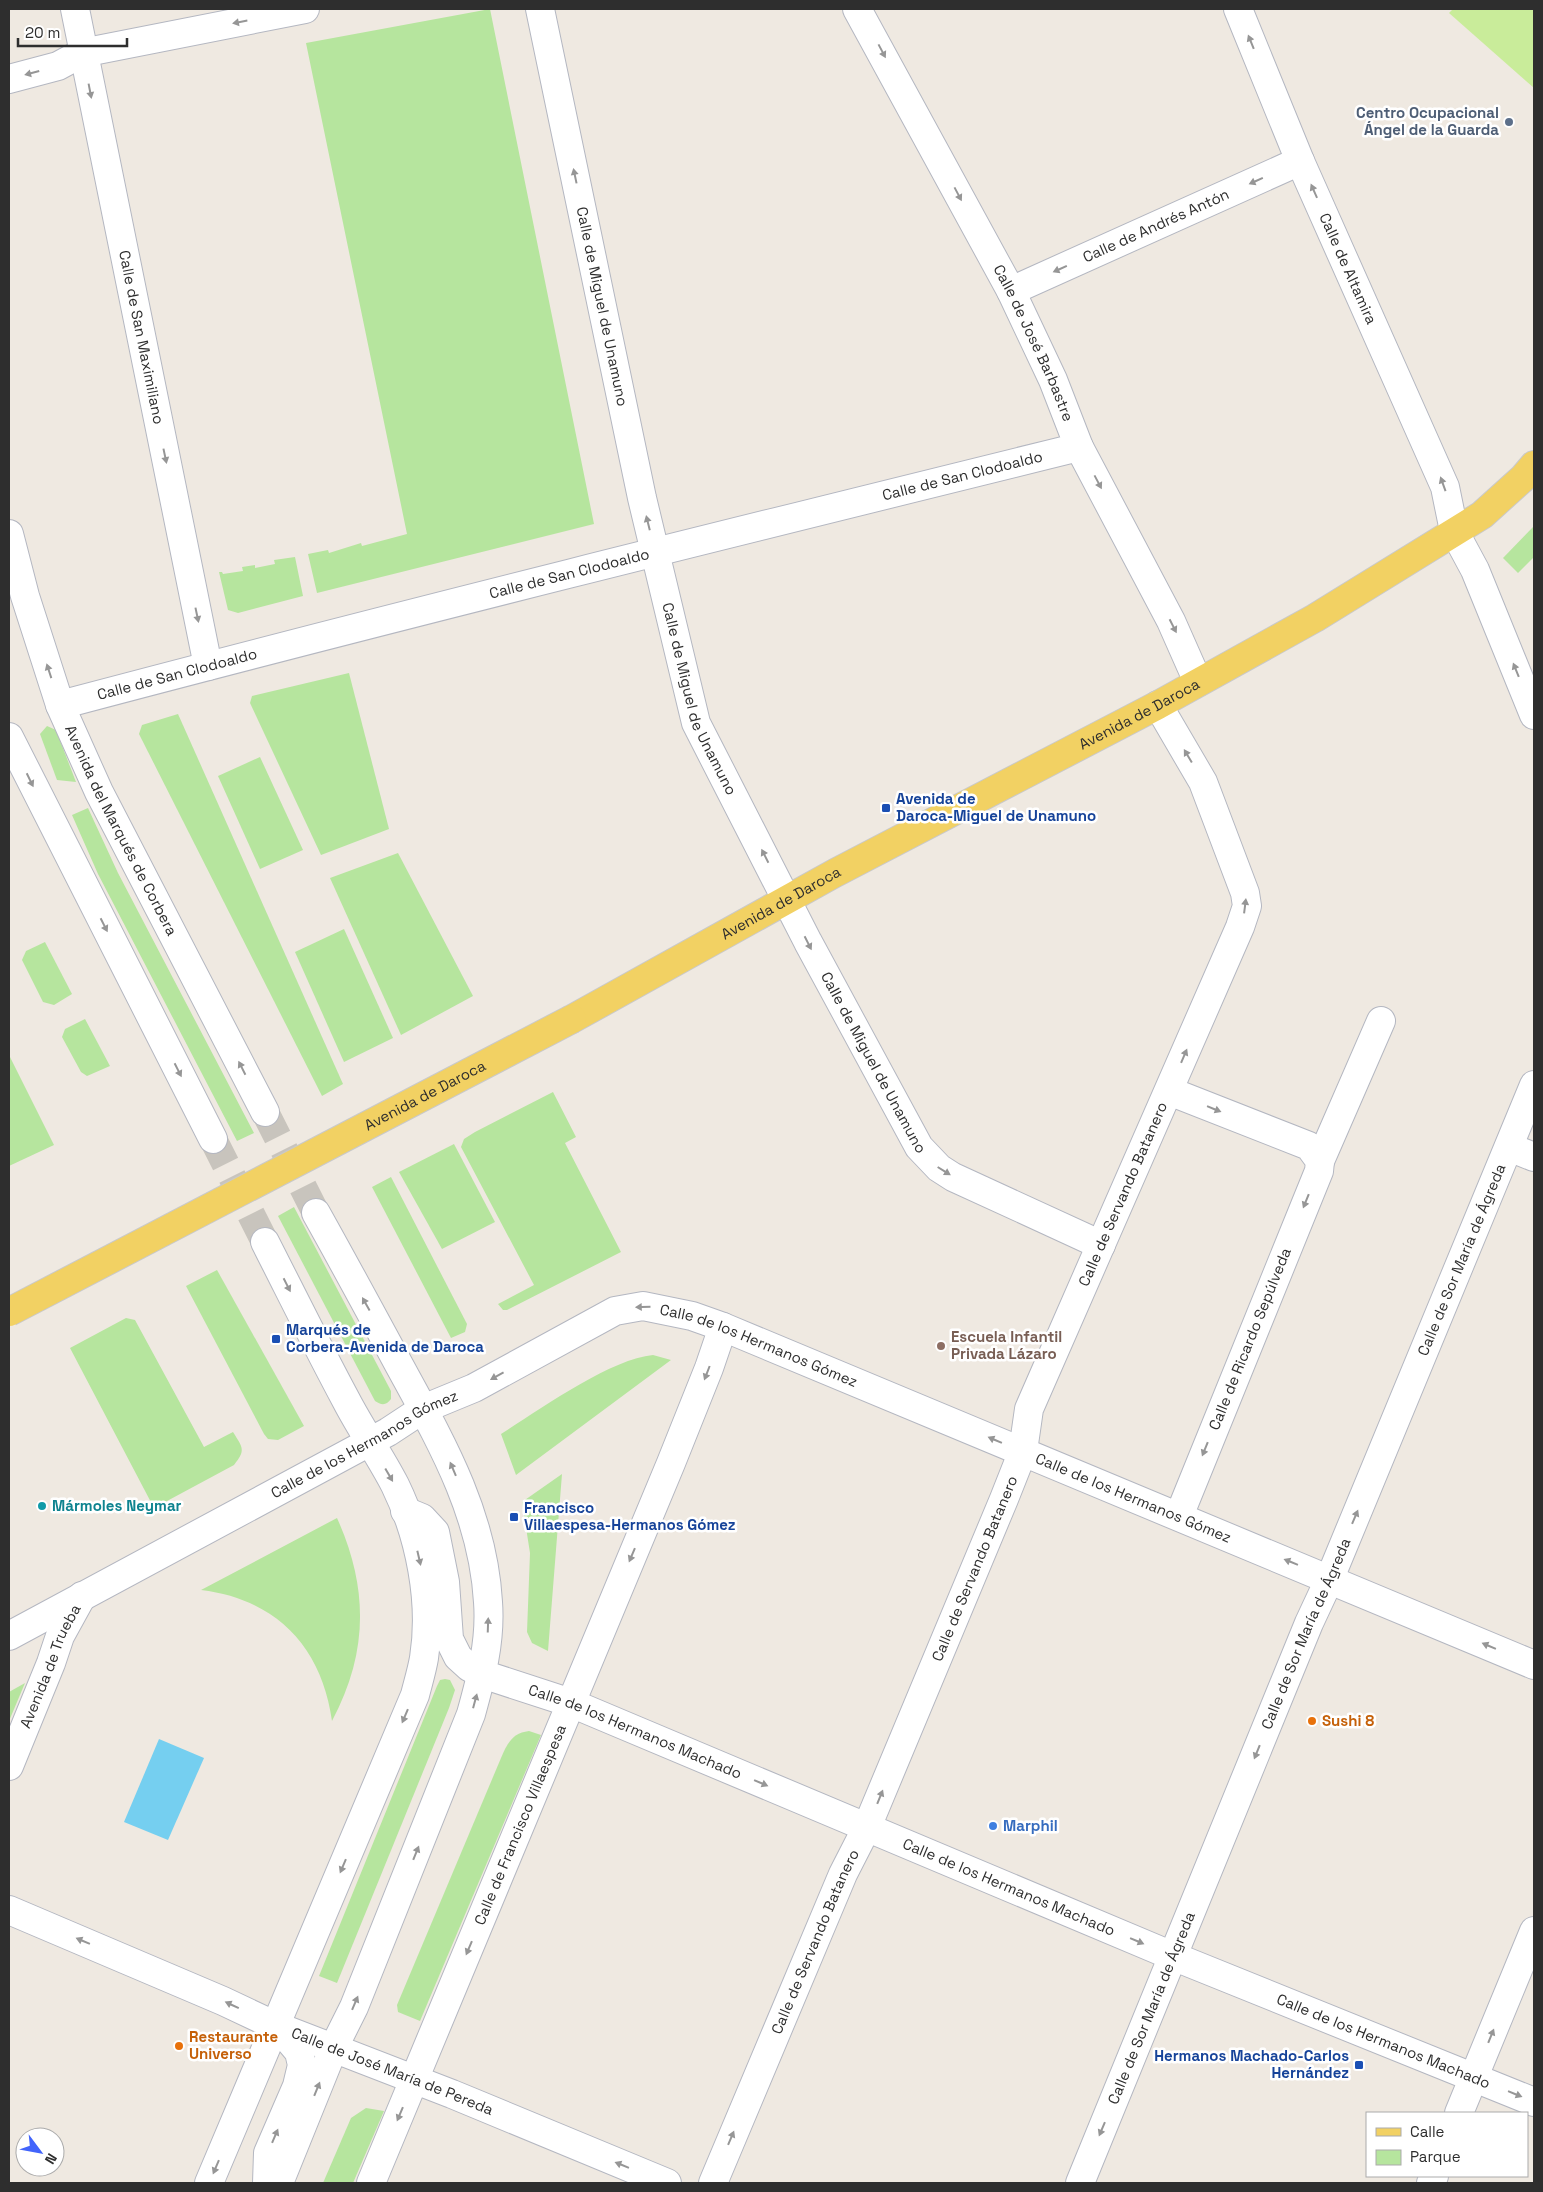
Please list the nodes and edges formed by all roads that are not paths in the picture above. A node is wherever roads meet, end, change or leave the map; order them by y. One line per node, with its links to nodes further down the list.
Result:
1 (74, 9): 6 (street, Calle de San Maximiliano)
2 (305, 9): 6 (street, one-way to 6)
3 (540, 9): 14 (street, Calle de Miguel de Unamuno, one-way to 3)
4 (858, 9): 9 (street, Calle de José Barbastre, one-way to 9)
5 (1238, 9): 8 (street, Calle de Altamira, one-way to 5)
6 (82, 53): 7 (street, one-way to 7); 15 (street, Calle de San Maximiliano, one-way to 15)
7 (9, 79)
8 (1300, 161): 9 (street, Calle de Andrés Antón, one-way to 9); 12 (street, Calle de Altamira, one-way to 8)
9 (1011, 291): 10 (street, Calle de José Barbastre)
10 (1079, 447): 14 (street, Calle de San Clodoaldo); 16 (street, Calle de José Barbastre, one-way to 16)
11 (1534, 465): 12 (main road, Avenida de Daroca)
12 (1454, 531): 16 (main road, Avenida de Daroca); 19 (street, Calle de Altamira, one-way to 12)
13 (9, 534): 17 (street, Avenida del Marqués de Corbera, one-way to 13)
14 (655, 552): 15 (street, Calle de San Clodoaldo); 21 (street, Calle de Miguel de Unamuno, one-way to 14)
15 (208, 666): 17 (street, Calle de San Clodoaldo)
16 (1198, 682): 18 (main road, Avenida de Daroca)
17 (60, 705): 25 (street, Avenida del Marqués de Corbera, one-way to 17)
18 (1158, 705): 21 (main road, Avenida de Daroca); 24 (street, Calle de Servando Batanero, one-way to 18)
19 (1534, 715)
20 (9, 737): 26 (street, one-way to 26)
21 (787, 899): 32 (street, Calle de Miguel de Unamuno, one-way to 32); 33 (main road, Avenida de Daroca, bridge)
22 (1381, 1021): 29 (street, Calle de Ricardo Sepúlveda)
23 (1534, 1085): 27 (street, Calle de Sor María de Ágreda)
24 (1169, 1091): 29 (street, one-way to 29); 32 (street, Calle de Servando Batanero)
25 (265, 1112)
26 (213, 1139)
27 (1509, 1147): 28 (street); 40 (street, Calle de Sor María de Ágreda, one-way to 27)
28 (1534, 1157)
29 (1320, 1161): 39 (street, Calle de Ricardo Sepúlveda, one-way to 39)
30 (316, 1213): 35 (street, one-way to 30)
31 (265, 1242): 36 (street, one-way to 36)
32 (1101, 1245): 37 (street, Calle de Servando Batanero)
33 (9, 1312)
34 (723, 1327): 35 (street, Calle de los Hermanos Gómez, one-way to 35); 37 (street, Calle de los Hermanos Gómez, one-way to 34); 45 (street, Calle de Francisco Villaespesa, one-way to 45)
35 (423, 1409): 36 (street, Calle de los Hermanos Gómez); 44 (street, one-way to 35)
36 (370, 1442): 38 (street, one-way to 38); 41 (street, Calle de los Hermanos Gómez)
37 (1023, 1452): 39 (street, Calle de los Hermanos Gómez); 47 (street, Calle de Servando Batanero, one-way to 37)
38 (406, 1511): 44 (street); 51 (street, one-way to 51)
39 (1179, 1516): 40 (street, Calle de los Hermanos Gómez, one-way to 39)
40 (1330, 1578): 43 (street, Calle de los Hermanos Gómez, one-way to 40); 50 (street, Calle de Sor María de Ágreda, one-way to 50)
41 (82, 1596): 42 (street, Calle de los Hermanos Gómez); 46 (street, Avenida de Trueba)
42 (9, 1636)
43 (1534, 1665)
44 (482, 1674): 45 (street, Calle de los Hermanos Machado); 52 (street, one-way to 44)
45 (571, 1703): 47 (street, Calle de los Hermanos Machado, one-way to 47); 54 (street, Calle de Francisco Villaespesa, one-way to 54)
46 (9, 1766)
47 (868, 1827): 50 (street, Calle de los Hermanos Machado, one-way to 50); 62 (street, Calle de Servando Batanero, one-way to 47)
48 (9, 1910): 51 (street, Calle de José María de Pereda, one-way to 48)
49 (1534, 1931): 53 (street, one-way to 49)
50 (1174, 1957): 53 (street, Calle de los Hermanos Machado); 63 (street, Calle de Sor María de Ágreda, one-way to 63)
51 (276, 2026): 52 (street, Calle de José María de Pereda); 57 (street, one-way to 57); 58 (street, one-way to 51)
52 (334, 2047): 54 (street, Calle de José María de Pereda); 59 (street, one-way to 52)
53 (1474, 2077): 55 (street, Calle de los Hermanos Machado, one-way to 55); 56 (street)
54 (414, 2080): 60 (street, Calle de Francisco Villaespesa, one-way to 60); 61 (street, Calle de José María de Pereda, one-way to 54)
55 (1534, 2102)
56 (1459, 2112)
57 (209, 2183)
58 (267, 2183)
59 (279, 2183)
60 (371, 2183)
61 (667, 2183)
62 (712, 2183)
63 (1080, 2183)

